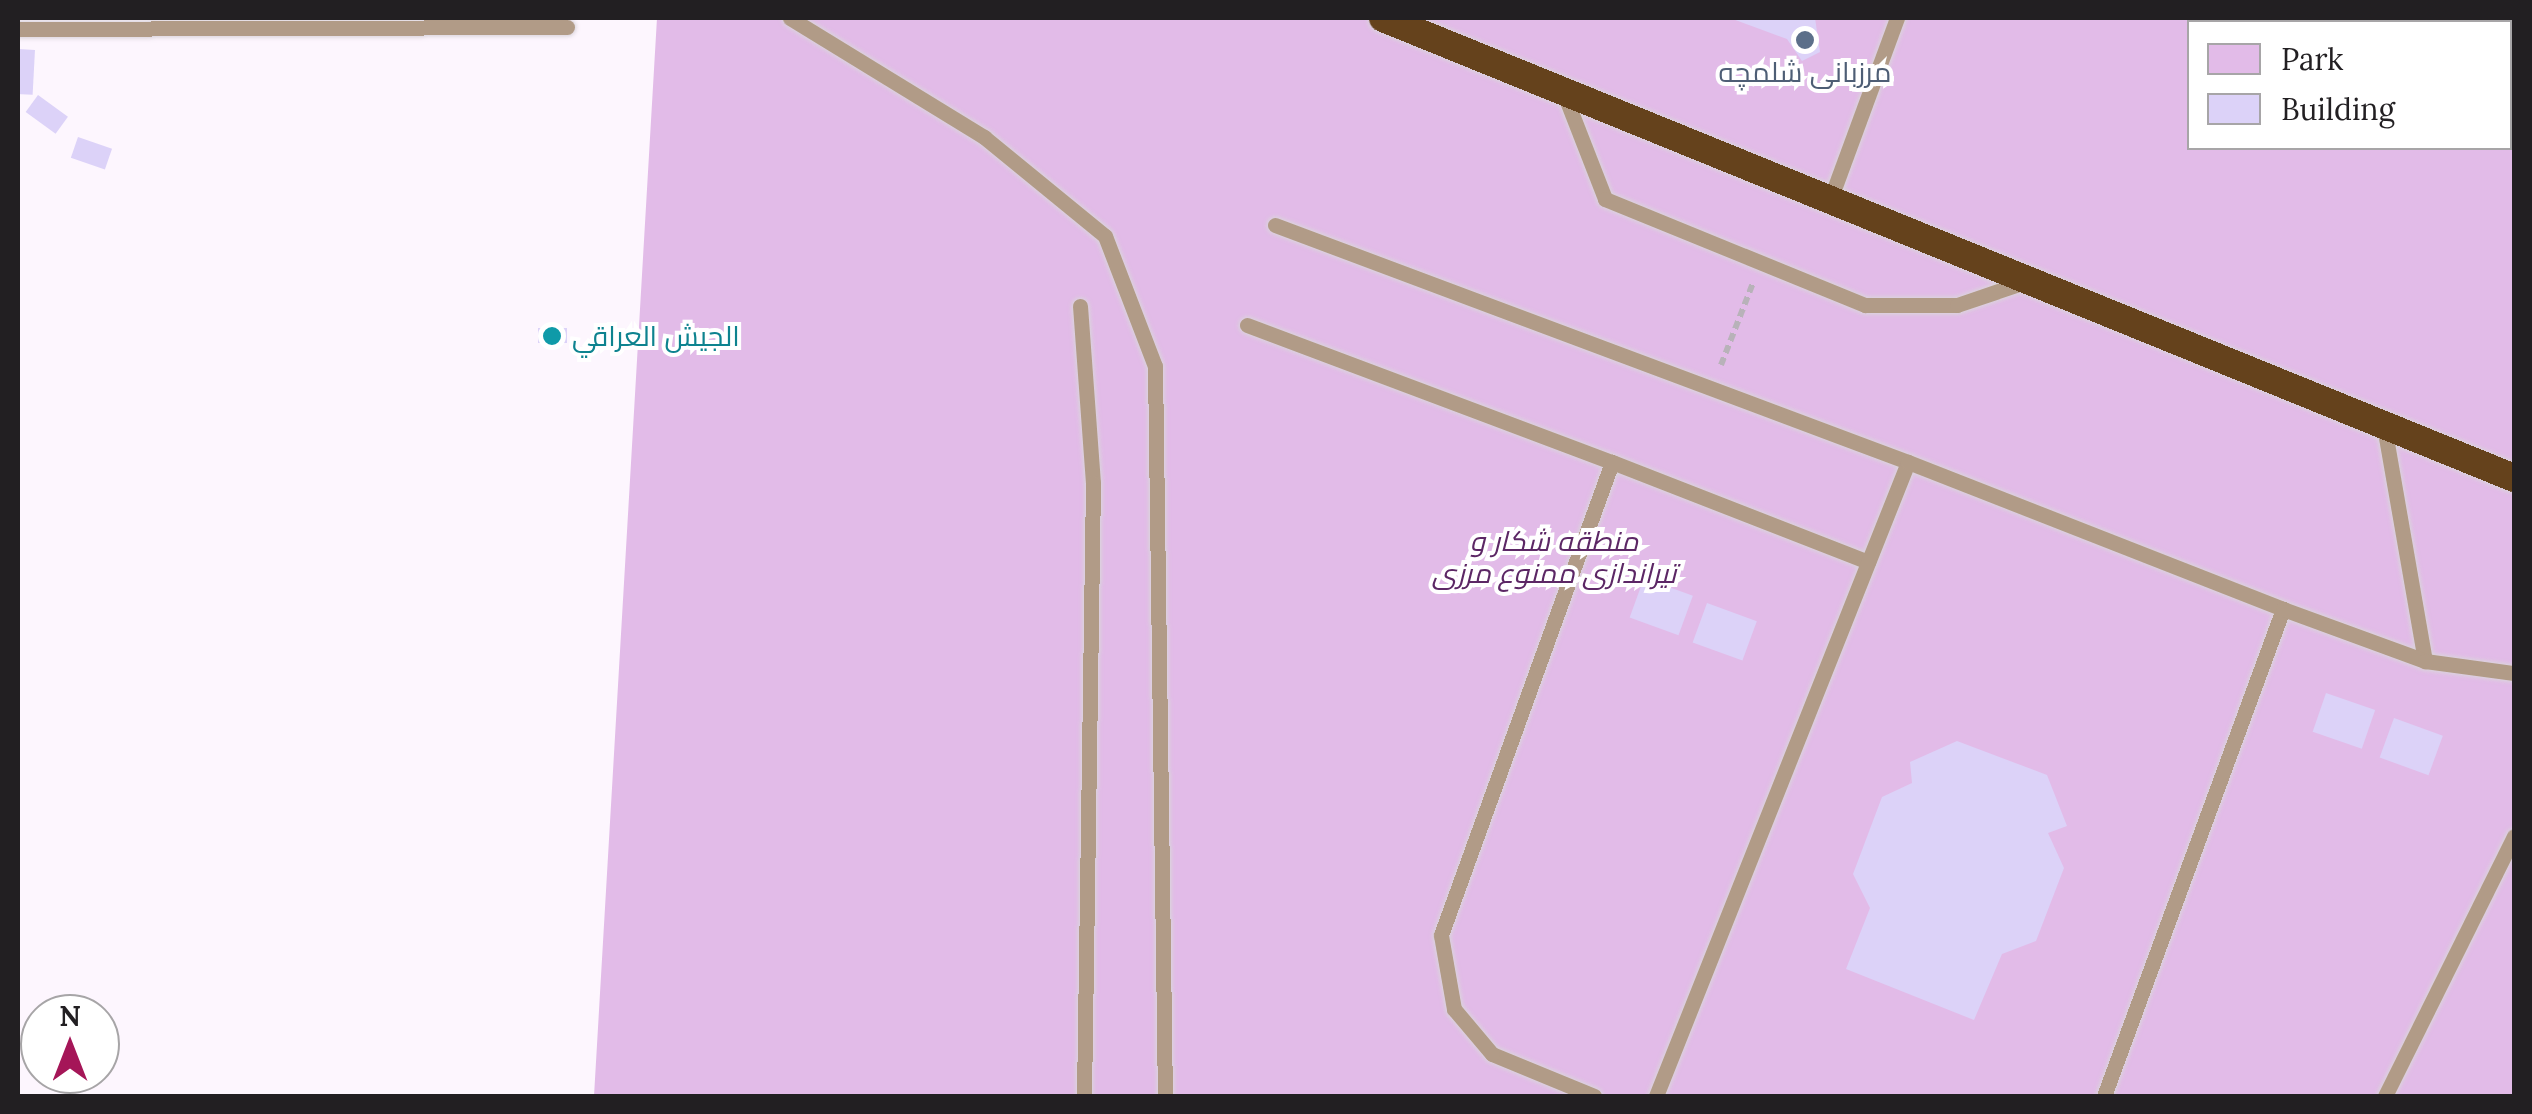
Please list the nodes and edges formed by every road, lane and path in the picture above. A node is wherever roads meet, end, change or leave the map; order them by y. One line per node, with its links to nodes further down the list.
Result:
1 (790, 18): 24 (lane)
2 (1383, 18): 6 (highway)
3 (1897, 18): 7 (lane)
4 (567, 27): 5 (lane)
5 (18, 30)
6 (1562, 91): 7 (highway); 9 (lane)
7 (1830, 200): 10 (highway)
8 (1275, 225): 13 (lane)
9 (1760, 263): 10 (lane); 13 (path)
10 (2028, 281): 14 (highway)
11 (1080, 306): 23 (lane)
12 (1247, 325): 15 (lane)
13 (1712, 389): 16 (lane)
14 (2384, 426): 17 (highway); 20 (lane)
15 (1612, 462): 18 (lane); 25 (lane)
16 (1908, 462): 18 (lane); 19 (lane)
17 (2514, 478)
18 (1868, 562): 26 (lane)
19 (2283, 610): 20 (lane); 27 (lane)
20 (2425, 661): 21 (lane)
21 (2514, 673)
22 (2514, 836): 28 (lane)
23 (1084, 1096)
24 (1165, 1096)
25 (1594, 1096)
26 (1656, 1096)
27 (2104, 1096)
28 (2385, 1096)

